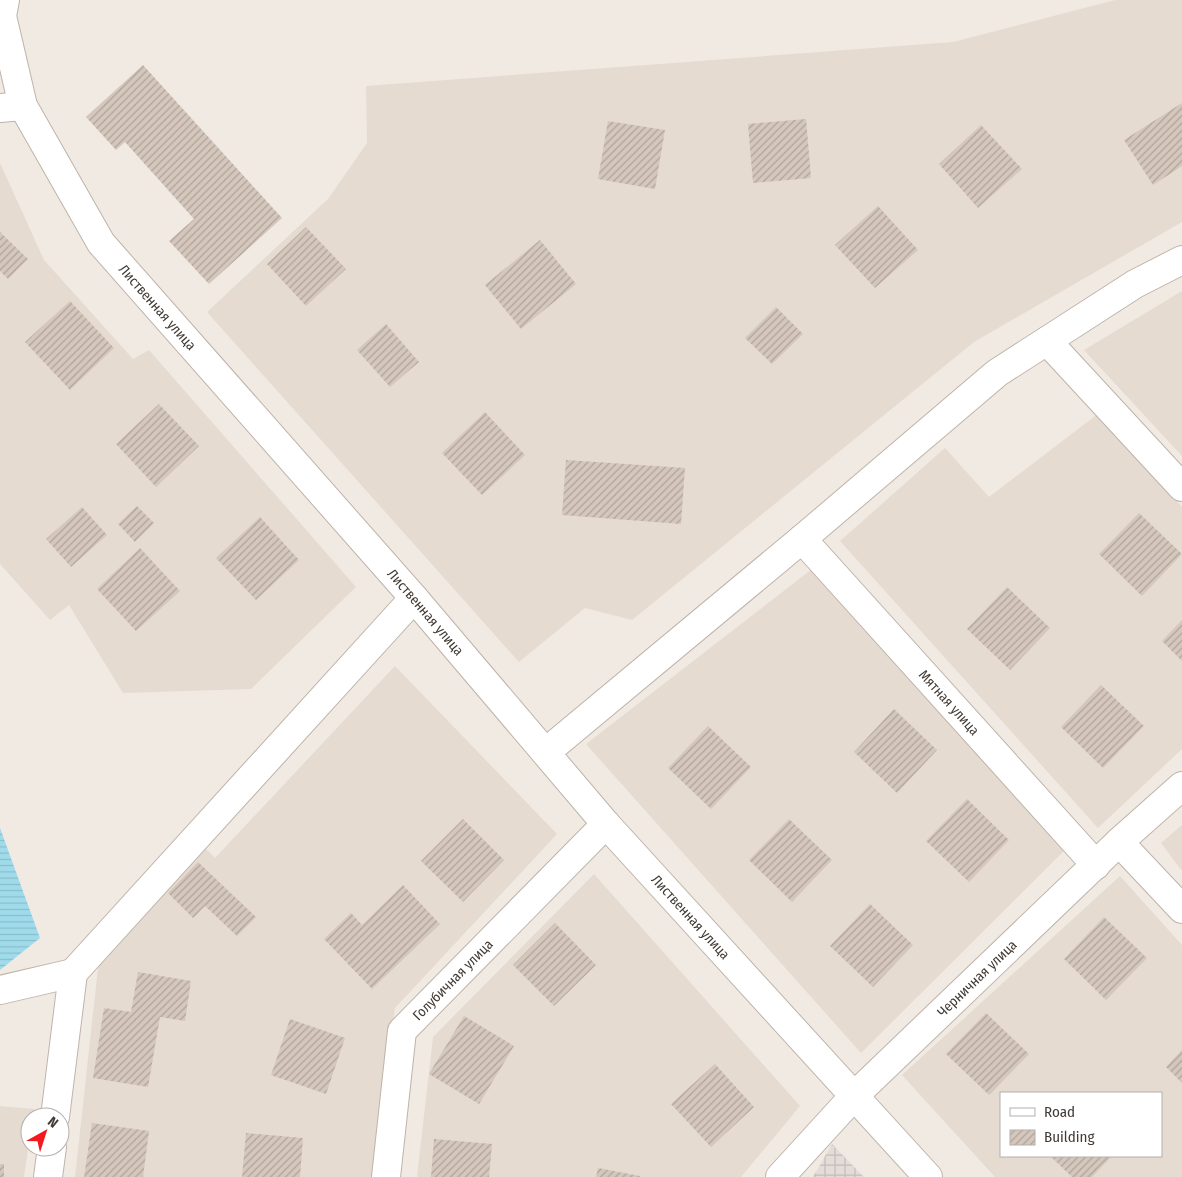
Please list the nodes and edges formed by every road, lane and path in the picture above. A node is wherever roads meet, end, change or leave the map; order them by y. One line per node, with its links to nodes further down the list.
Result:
1 (5, 0): 2 (street, Лиственная улица)
2 (12, 107): 7 (street, Лиственная улица)
3 (1182, 260): 4 (street)
4 (1046, 341): 5 (street); 6 (street)
5 (1182, 487)
6 (802, 539): 8 (street); 12 (street, Мятная улица)
7 (414, 598): 8 (street, Лиственная улица); 14 (street)
8 (546, 752): 10 (street, Лиственная улица)
9 (1182, 786): 11 (street, Черничная улица)
10 (606, 824): 16 (street, Лиственная улица); 20 (street, Голубичная улица)
11 (1119, 842): 12 (street, Черничная улица); 13 (street)
12 (1096, 865): 16 (street, Черничная улица)
13 (1182, 909)
14 (73, 973): 15 (street); 17 (street)
15 (0, 990)
16 (854, 1096): 21 (street, Черничная улица); 22 (street, Лиственная улица)
17 (57, 1107)
18 (51, 1157): 19 (street)
19 (48, 1177)
20 (386, 1177)
21 (780, 1177)
22 (928, 1177)

